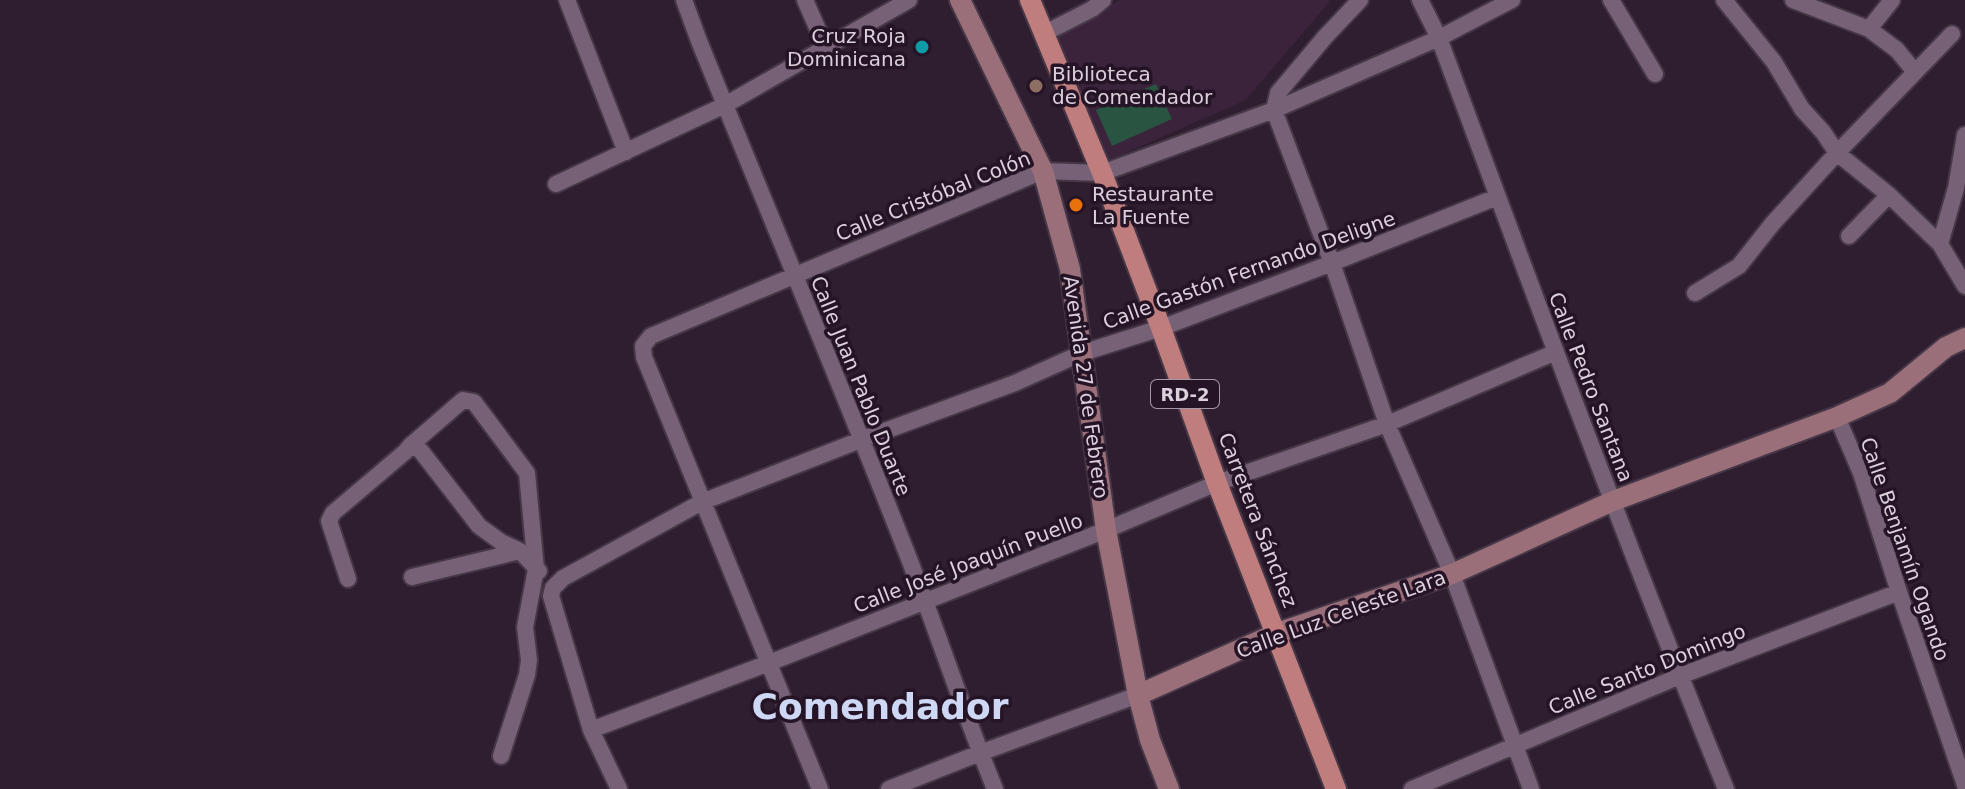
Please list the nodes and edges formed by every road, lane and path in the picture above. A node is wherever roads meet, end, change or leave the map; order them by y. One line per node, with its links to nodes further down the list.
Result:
1 (567, 0): 25 (street)
2 (684, 0): 22 (street, Calle Juan Pablo Duarte)
3 (805, 0): 19 (street)
4 (909, 0): 19 (street)
5 (960, 0): 27 (street, Avenida 27 de Febrero)
6 (1030, 0): 16 (main road, Carretera Sánchez / RD-2)
7 (1103, 0): 16 (street)
8 (1360, 0): 23 (street)
9 (1420, 0): 18 (street, Calle Pedro Santana)
10 (1512, 0): 18 (street, Calle Cristóbal Colón)
11 (1611, 0): 21 (street)
12 (1724, 0): 26 (street)
13 (1793, 0): 15 (street)
14 (1892, 0): 15 (street)
15 (1869, 29): 20 (street)
16 (1045, 33): 28 (main road, Carretera Sánchez / RD-2)
17 (1952, 34): 20 (street)
18 (1439, 38): 23 (street, Calle Cristóbal Colón); 31 (street, Calle Pedro Santana)
19 (826, 48): 22 (street)
20 (1915, 72): 26 (street)
21 (1655, 74)
22 (725, 105): 25 (street); 35 (street, Calle Juan Pablo Duarte)
23 (1274, 110): 28 (street, Calle Cristóbal Colón); 34 (street)
24 (1965, 135): 33 (street)
25 (626, 152): 29 (street)
26 (1837, 153): 30 (street); 37 (street)
27 (1043, 171): 28 (street, Calle Cristóbal Colón); 35 (street, Calle Cristóbal Colón); 41 (street, Avenida 27 de Febrero)
28 (1102, 173): 38 (main road, Carretera Sánchez / RD-2)
29 (556, 184)
30 (1889, 195): 32 (street); 33 (street)
31 (1497, 197): 34 (street, Calle Gastón Fernando Deligne); 40 (street, Calle Pedro Santana)
32 (1849, 236)
33 (1940, 244): 36 (street)
34 (1332, 263): 38 (street, Calle Gastón Fernando Deligne); 43 (street)
35 (794, 275): 44 (street, Calle Juan Pablo Duarte); 48 (street, Calle Cristóbal Colón)
36 (1965, 286)
37 (1695, 293)
38 (1161, 328): 41 (street, Calle Gastón Fernando Deligne); 46 (main road, Carretera Sánchez / RD-2)
39 (1965, 338): 42 (street, Calle Luz Celeste Lara)
40 (1556, 352): 43 (street, Calle José Joaquín Puello); 47 (street, Calle Pedro Santana)
41 (1082, 353): 44 (street, Calle Gastón Fernando Deligne); 49 (street, Avenida 27 de Febrero)
42 (1837, 417): 47 (street, Calle Luz Celeste Lara); 56 (street, Calle Benjamín Ogando)
43 (1387, 424): 46 (street, Calle José Joaquín Puello); 52 (street)
44 (863, 439): 48 (street, Calle Gastón Fernando Deligne); 57 (street, Calle Juan Pablo Duarte)
45 (411, 445): 50 (street); 51 (street); 54 (street)
46 (1217, 483): 49 (street, Calle José Joaquín Puello); 58 (main road, Carretera Sánchez / RD-2)
47 (1613, 501): 52 (street, Calle Luz Celeste Lara); 60 (street, Calle Pedro Santana)
48 (702, 502): 55 (street, Calle Gastón Fernando Deligne); 59 (street)
49 (1106, 530): 57 (street, Calle José Joaquín Puello); 61 (street, Avenida 27 de Febrero)
50 (520, 551): 51 (street); 53 (street)
51 (536, 569): 55 (street); 65 (street)
52 (1452, 574): 58 (street, Calle Luz Celeste Lara); 63 (street)
53 (412, 577)
54 (348, 579)
55 (553, 588): 62 (street)
56 (1899, 592): 60 (street, Calle Santo Domingo); 66 (street, Calle Benjamín Ogando)
57 (926, 601): 59 (street, Calle José Joaquín Puello); 64 (street, Calle Juan Pablo Duarte)
58 (1277, 633): 61 (street, Calle Luz Celeste Lara); 72 (main road, Carretera Sánchez / RD-2)
59 (769, 663): 62 (street, Calle José Joaquín Puello); 68 (street)
60 (1680, 676): 63 (street, Calle Santo Domingo); 75 (street, Calle Pedro Santana)
61 (1138, 695): 64 (street, Calle Luz Celeste Lara); 71 (street, Avenida 27 de Febrero)
62 (591, 730): 67 (street)
63 (1514, 745): 73 (street, Calle Santo Domingo); 74 (street)
64 (980, 753): 69 (street, Calle Luz Celeste Lara); 70 (street, Calle Juan Pablo Duarte)
65 (501, 756)
66 (1965, 785)
67 (618, 788)
68 (820, 789)
69 (889, 789)
70 (995, 789)
71 (1169, 789)
72 (1336, 789)
73 (1412, 789)
74 (1531, 789)
75 (1726, 789)

